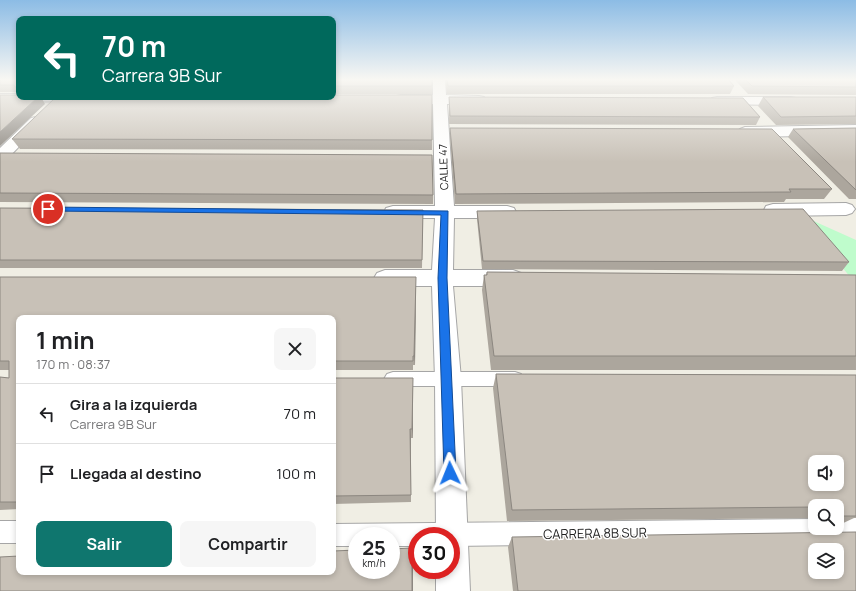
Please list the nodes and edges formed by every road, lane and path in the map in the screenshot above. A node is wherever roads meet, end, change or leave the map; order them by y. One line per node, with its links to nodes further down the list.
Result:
1 (52, 107): 9 (street)
2 (444, 107): 13 (street, CALLE 47)
3 (748, 107): 6 (street)
4 (856, 130): 6 (street)
5 (732, 132): 6 (street)
6 (771, 132): 7 (street)
7 (787, 149)
8 (26, 155): 9 (street)
9 (1, 156)
10 (830, 193): 15 (street)
11 (760, 210): 15 (street)
12 (374, 212): 13 (street)
13 (445, 212): 14 (street); 17 (street, CALLE 47)
14 (524, 212)
15 (851, 214)
16 (363, 278): 17 (street)
17 (442, 278): 18 (street); 20 (street, CALLE 47)
18 (530, 278)
19 (379, 379): 20 (lane)
20 (448, 379): 21 (lane); 22 (street, CALLE 47)
21 (534, 379)
22 (452, 527)
23 (856, 529): 28 (lane, CARRERA 8B SUR)
24 (0, 532): 25 (lane)
25 (16, 532)
26 (336, 535): 27 (lane, CARRERA 8B SUR)
27 (408, 535)
28 (460, 535)
29 (453, 579): 30 (street, CALLE 47)
30 (453, 591)

